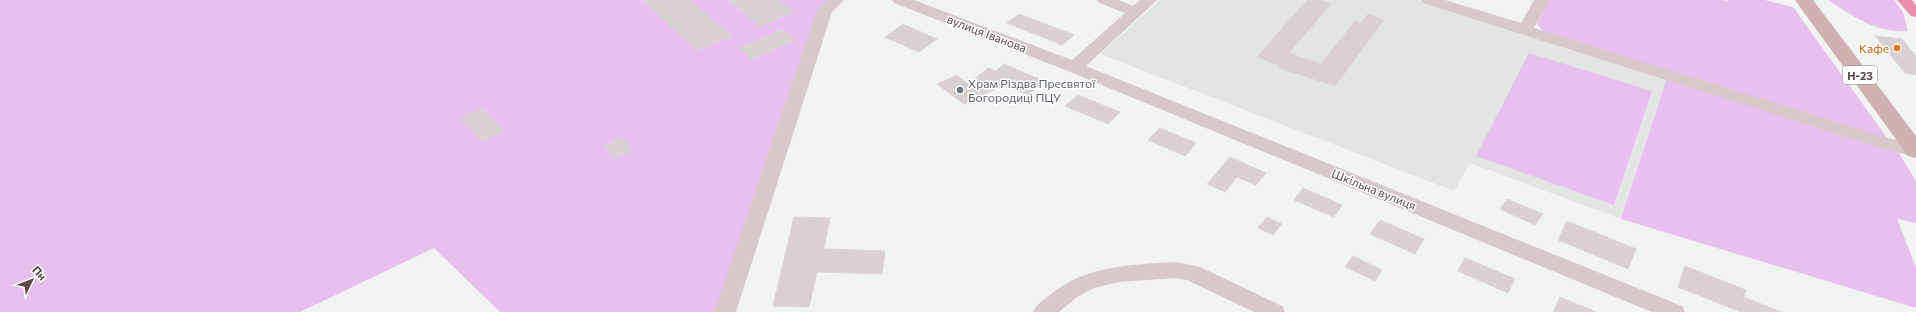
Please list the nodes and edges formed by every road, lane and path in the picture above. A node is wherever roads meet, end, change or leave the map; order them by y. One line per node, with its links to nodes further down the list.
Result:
1 (836, 0): 12 (street)
2 (900, 0): 10 (street, вулиця Іванова)
3 (1105, 0): 8 (street)
4 (1149, 0): 8 (street)
5 (1430, 0): 9 (street)
6 (1542, 0): 9 (street)
7 (1804, 0): 11 (main road, Н-23)
8 (1136, 12): 10 (street)
9 (1525, 30): 11 (street)
10 (1074, 67): 15 (street, Шкільна вулиця)
11 (1916, 151)
12 (725, 312)
13 (1044, 312): 14 (street)
14 (1274, 312)
15 (1674, 312)

